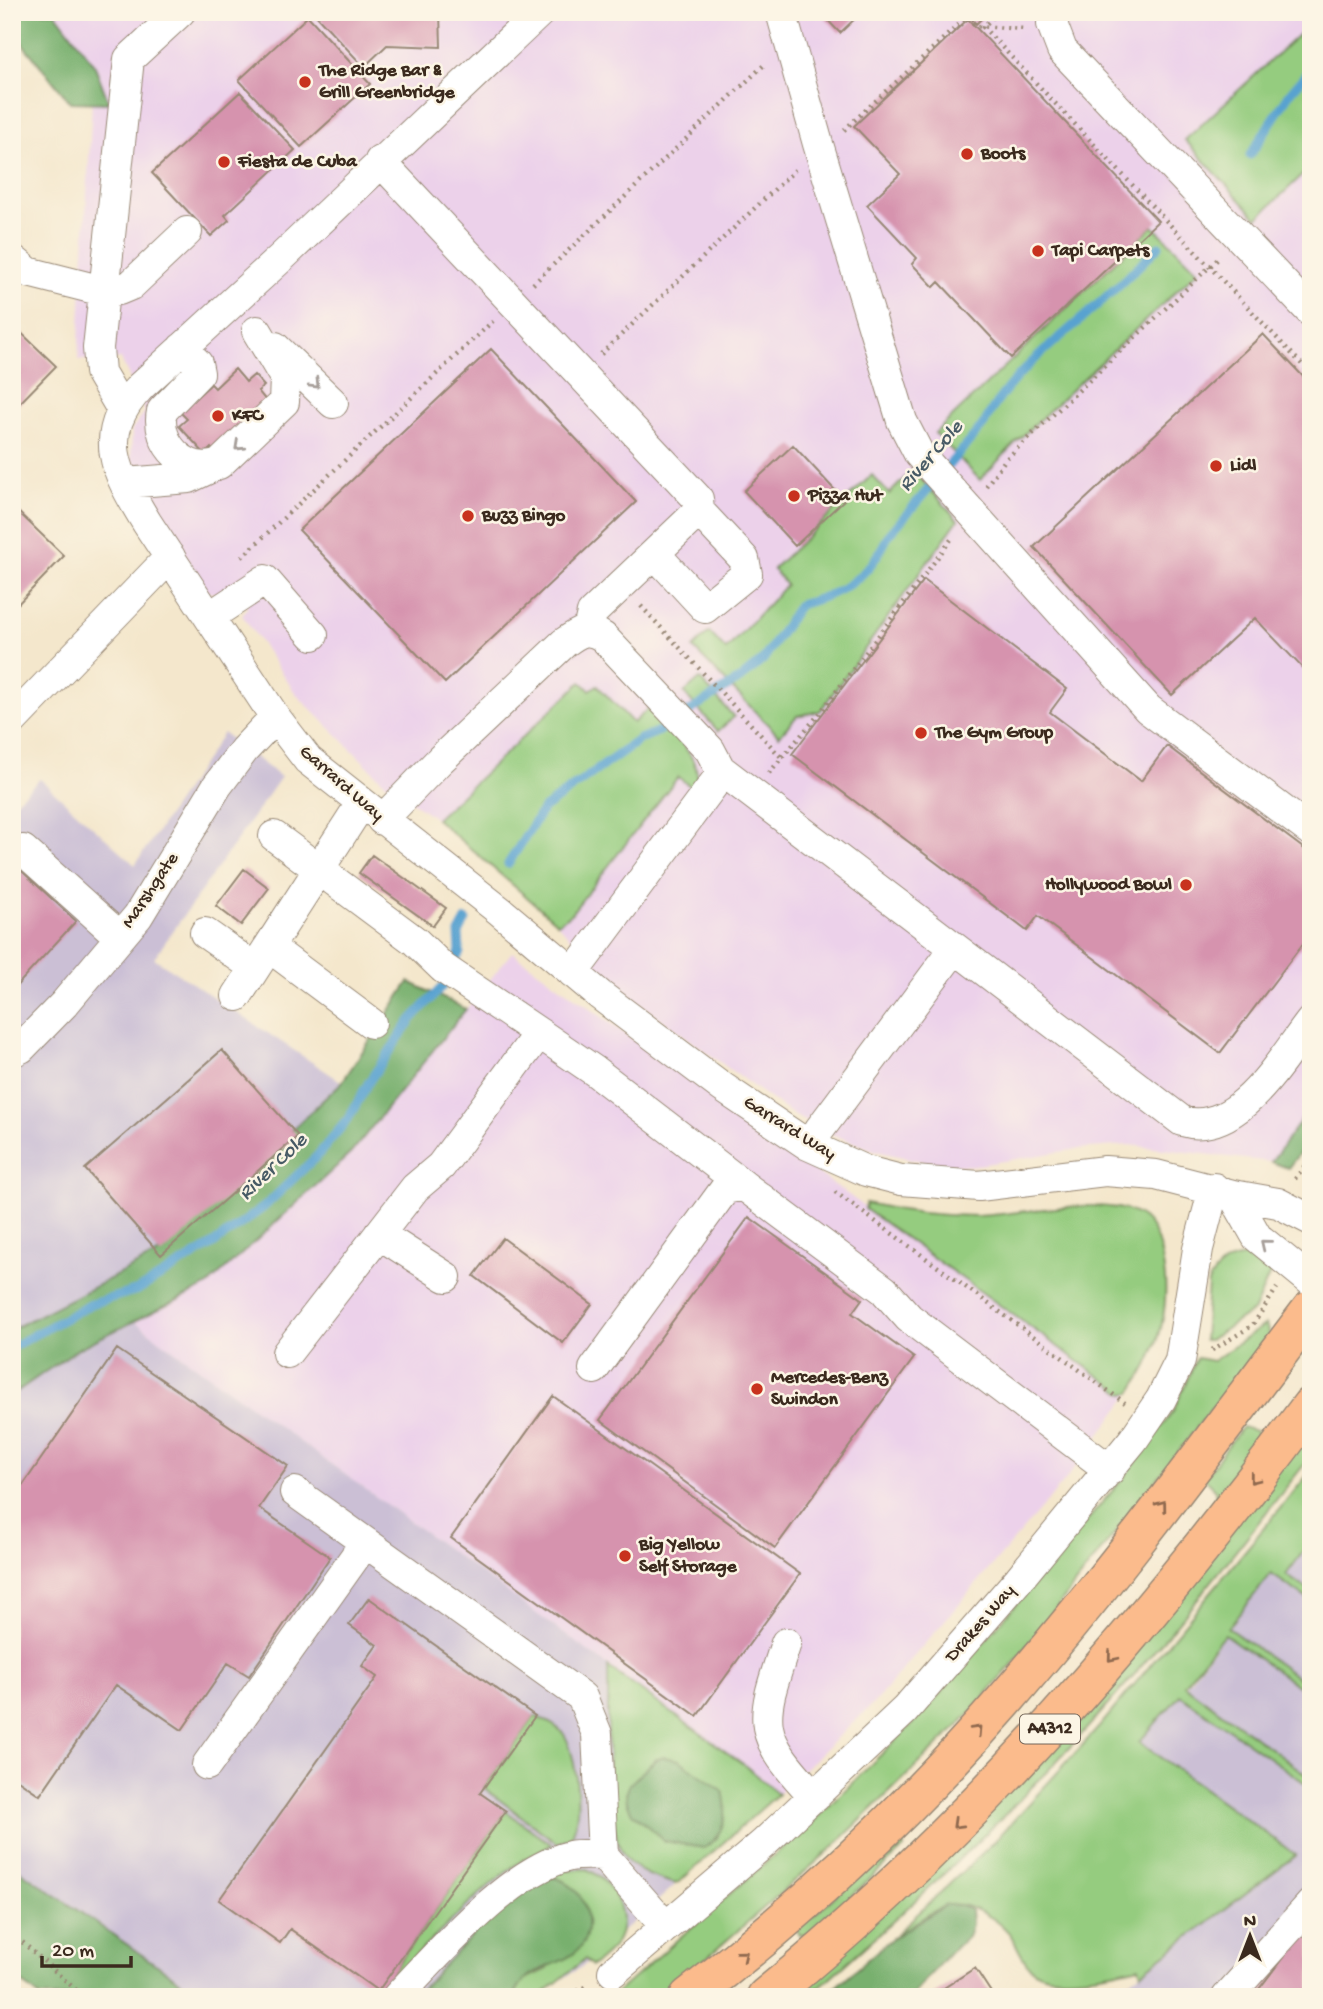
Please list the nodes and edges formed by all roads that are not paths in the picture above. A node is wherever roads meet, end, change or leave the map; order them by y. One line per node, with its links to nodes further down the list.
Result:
1 (180, 12): 8 (street)
2 (540, 12): 5 (street)
3 (782, 12): 27 (street)
4 (1055, 22): 10 (street)
5 (380, 161): 9 (street); 17 (street)
6 (187, 232): 8 (street)
7 (12, 259): 8 (street)
8 (103, 291): 14 (street)
9 (231, 302): 11 (street); 12 (street)
10 (1311, 312)
11 (257, 331): 13 (street, one-way to 13); 15 (street, one-way to 15)
12 (182, 348): 14 (street); 15 (street)
13 (333, 402)
14 (121, 408): 16 (street, Garrard Way)
15 (213, 467): 16 (street)
16 (125, 483): 19 (street, Garrard Way)
17 (699, 511): 18 (street); 18 (street)
18 (656, 555): 21 (street)
19 (170, 557): 20 (street, Garrard Way); 24 (street)
20 (209, 617): 22 (street); 23 (street, Garrard Way)
21 (588, 630): 25 (street); 26 (street)
22 (313, 635)
23 (275, 717): 26 (street, Garrard Way); 32 (street, Marshgate)
24 (12, 721)
25 (720, 769): 33 (street); 35 (street)
26 (372, 812): 30 (street); 35 (street, Garrard Way)
27 (1308, 829)
28 (274, 836): 30 (street)
29 (23, 850): 32 (street)
30 (319, 870): 34 (street); 39 (street)
31 (205, 933): 34 (street)
32 (120, 937): 40 (street, Marshgate)
33 (955, 948): 37 (street); 41 (street)
34 (262, 957): 36 (street); 38 (street)
35 (573, 973): 41 (street, Garrard Way)
36 (237, 996)
37 (1311, 1021)
38 (371, 1023)
39 (539, 1033): 42 (street); 45 (street)
40 (12, 1052)
41 (808, 1145): 43 (street, Garrard Way)
42 (743, 1185): 50 (street); 52 (street)
43 (1223, 1192): 44 (street, Garrard Way); 46 (street, one-way to 43); 52 (street, Drakes Way)
44 (1311, 1220)
45 (379, 1234): 47 (street); 49 (street)
46 (1301, 1273)
47 (446, 1277)
48 (1311, 1310): 63 (main road, A4312, one-way to 48)
49 (287, 1353)
50 (594, 1369)
51 (1311, 1406): 64 (main road, A4312, one-way to 64)
52 (1110, 1470): 57 (street, Drakes Way)
53 (295, 1492): 54 (street)
54 (365, 1543): 56 (street); 58 (street)
55 (786, 1643): 57 (street)
56 (206, 1765)
57 (815, 1797): 60 (street, Drakes Way)
58 (603, 1855): 60 (street); 62 (street)
59 (1309, 1909): 65 (street)
60 (666, 1927): 61 (street, Drakes Way)
61 (613, 1972)
62 (397, 1997)
63 (688, 1997)
64 (766, 1997)
65 (1227, 1997)

